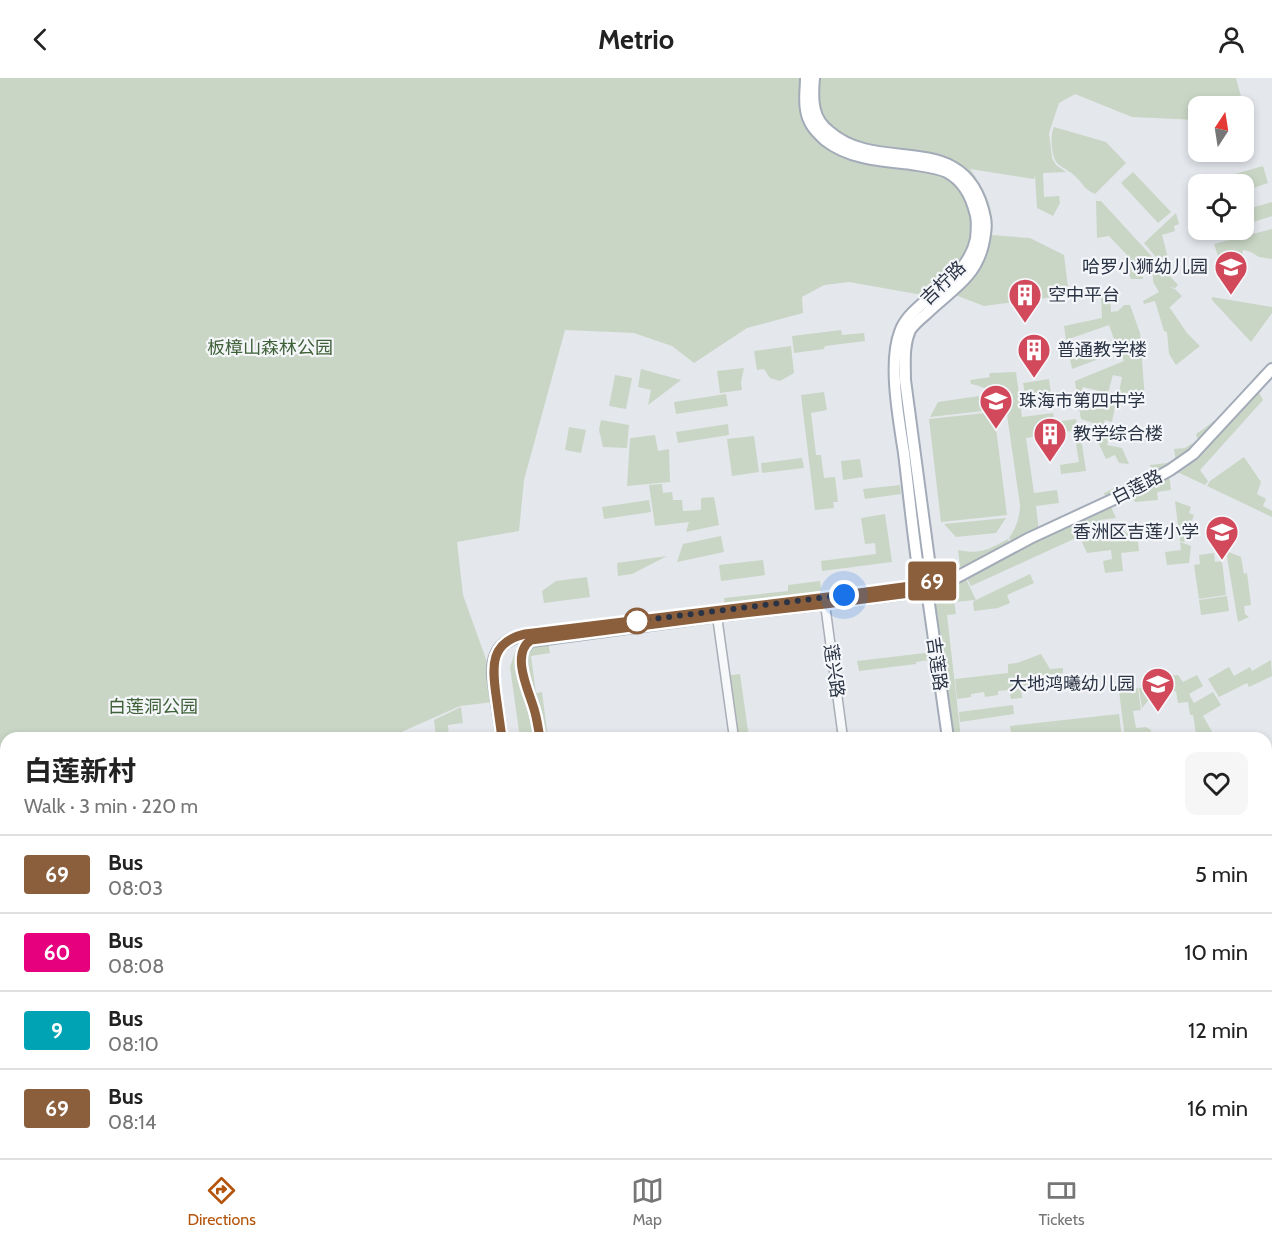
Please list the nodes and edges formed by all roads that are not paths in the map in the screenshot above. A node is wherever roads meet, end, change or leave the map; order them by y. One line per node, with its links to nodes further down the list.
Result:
1 (806, 78): 4 (main road, 吉柠路)
2 (814, 78): 4 (main road, 吉柠路)
3 (1272, 369): 4 (main road, 白莲路)
4 (931, 586): 5 (main road, 白莲路); 7 (main road, 白莲路); 11 (main road, 吉莲路)
5 (825, 604): 6 (main road, 白莲路); 10 (street, 莲兴路)
6 (717, 616): 8 (main road, 白莲路); 9 (street)
7 (501, 732)
8 (539, 732)
9 (733, 732)
10 (842, 732)
11 (947, 732)

